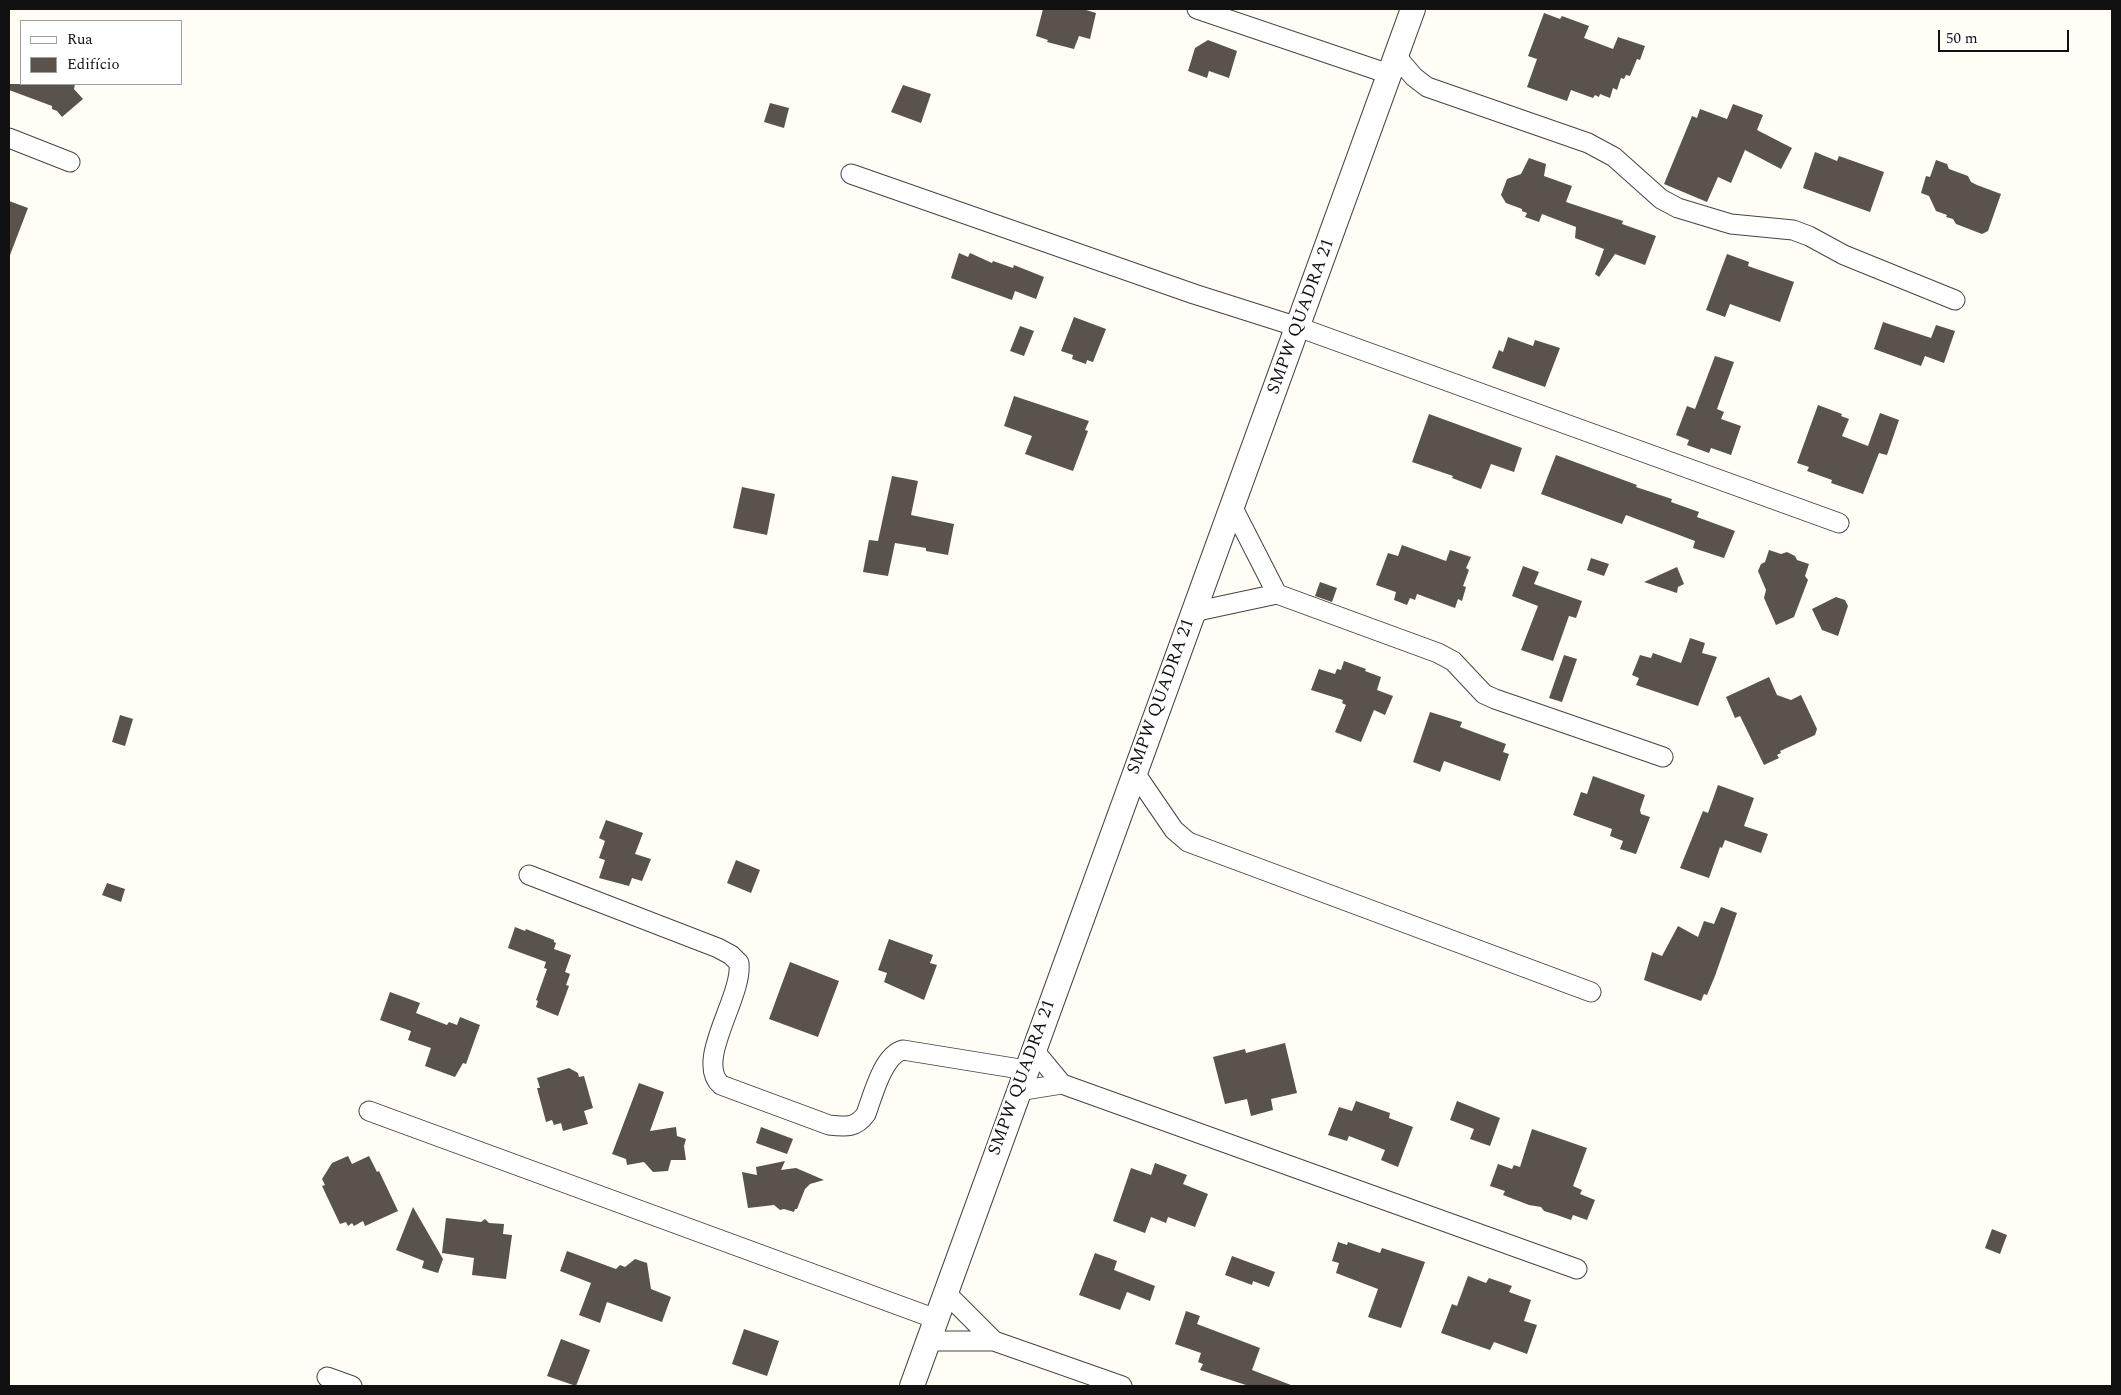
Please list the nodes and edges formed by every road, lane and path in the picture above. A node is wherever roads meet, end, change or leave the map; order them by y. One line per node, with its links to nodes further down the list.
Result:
1 (1197, 9): 3 (street)
2 (1413, 9): 3 (street, SMPW QUADRA 21)
3 (1393, 65): 7 (street); 8 (street, SMPW QUADRA 21)
4 (9, 138): 5 (street)
5 (70, 162)
6 (851, 174): 8 (street)
7 (1956, 300)
8 (1298, 327): 9 (street, SMPW QUADRA 21); 10 (street)
9 (1232, 506): 11 (street); 12 (street, SMPW QUADRA 21)
10 (1839, 523)
11 (1277, 594): 12 (street); 13 (street)
12 (1193, 612): 14 (street, SMPW QUADRA 21)
13 (1662, 756)
14 (1135, 773): 16 (street); 17 (street, SMPW QUADRA 21)
15 (529, 874): 17 (street)
16 (1591, 992)
17 (1026, 1070): 18 (street); 18 (street); 21 (street, SMPW QUADRA 21)
18 (1062, 1084): 20 (street)
19 (368, 1111): 22 (street)
20 (1577, 1268)
21 (946, 1293): 22 (street, SMPW QUADRA 21); 24 (street)
22 (936, 1319): 23 (street, SMPW QUADRA 21)
23 (928, 1341): 24 (street); 27 (street, SMPW QUADRA 21)
24 (994, 1341): 28 (street)
25 (327, 1377): 26 (street)
26 (352, 1386)
27 (912, 1386)
28 (1122, 1386)

